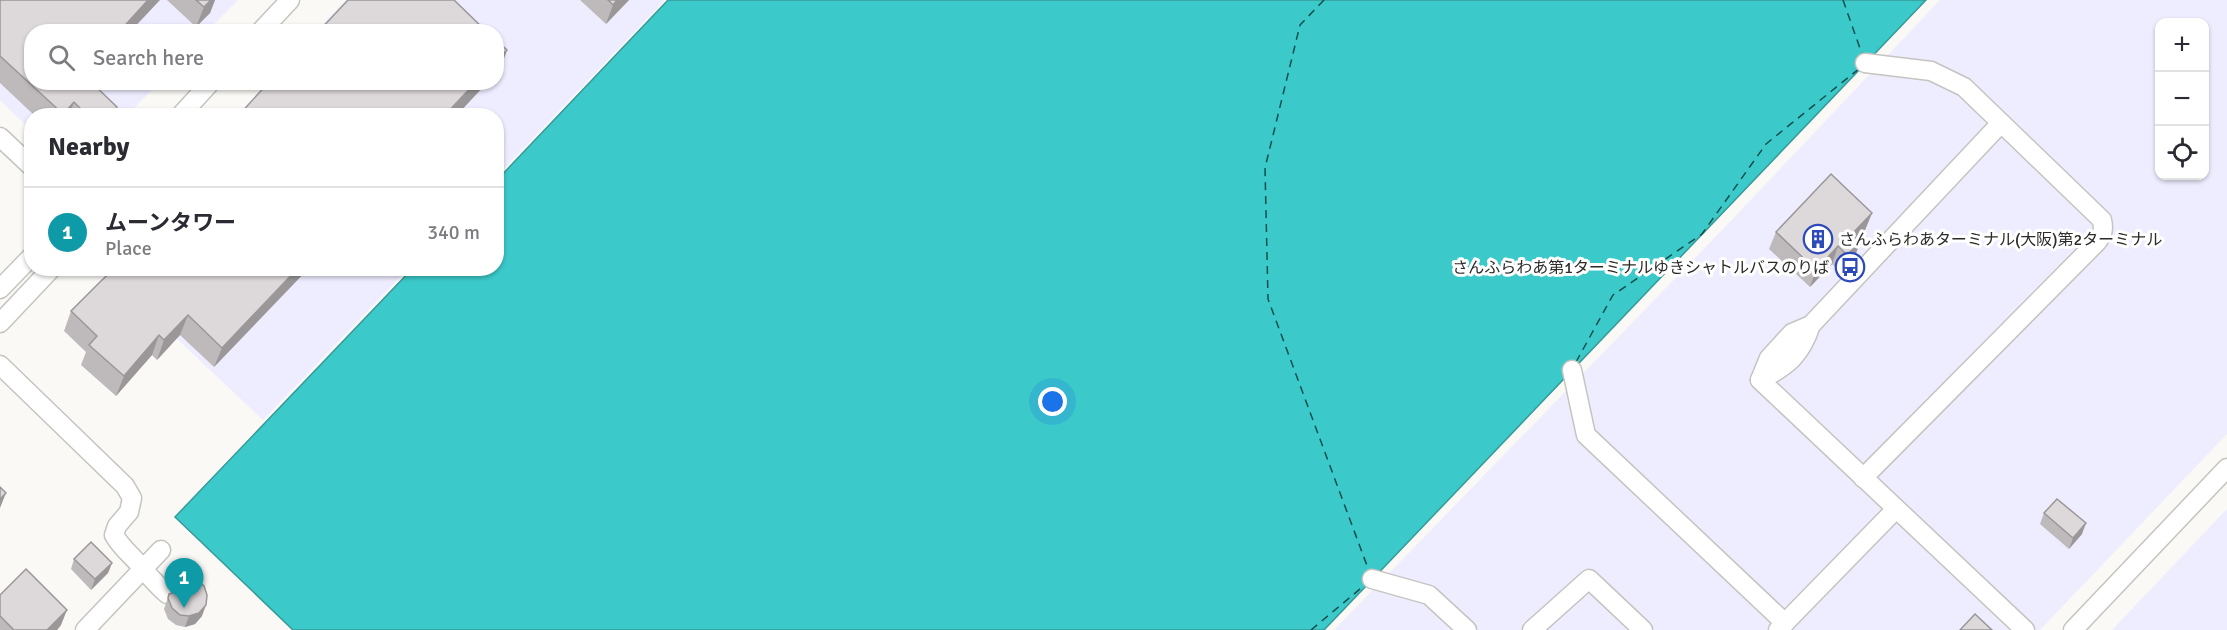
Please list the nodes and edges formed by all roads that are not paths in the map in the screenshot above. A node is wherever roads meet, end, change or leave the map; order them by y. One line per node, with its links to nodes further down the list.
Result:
1 (290, 0): 2 (street)
2 (268, 24)
3 (1865, 63): 6 (street)
4 (204, 90): 5 (street)
5 (187, 108)
6 (2001, 123): 16 (street); 16 (street)
7 (0, 137): 8 (street)
8 (24, 160)
9 (24, 264): 11 (street)
10 (44, 276): 12 (street)
11 (0, 289)
12 (0, 323)
13 (0, 365): 19 (street)
14 (1572, 370): 22 (street)
15 (2227, 468): 28 (street)
16 (1863, 478): 17 (street)
17 (1896, 509): 22 (street); 27 (street)
18 (161, 550): 19 (street)
19 (143, 569): 21 (street); 23 (street)
20 (1372, 579): 24 (street)
21 (167, 594)
22 (1781, 627)
23 (85, 630)
24 (1467, 630)
25 (1532, 630): 26 (street)
26 (1643, 630)
27 (2025, 630)
28 (2073, 630)

